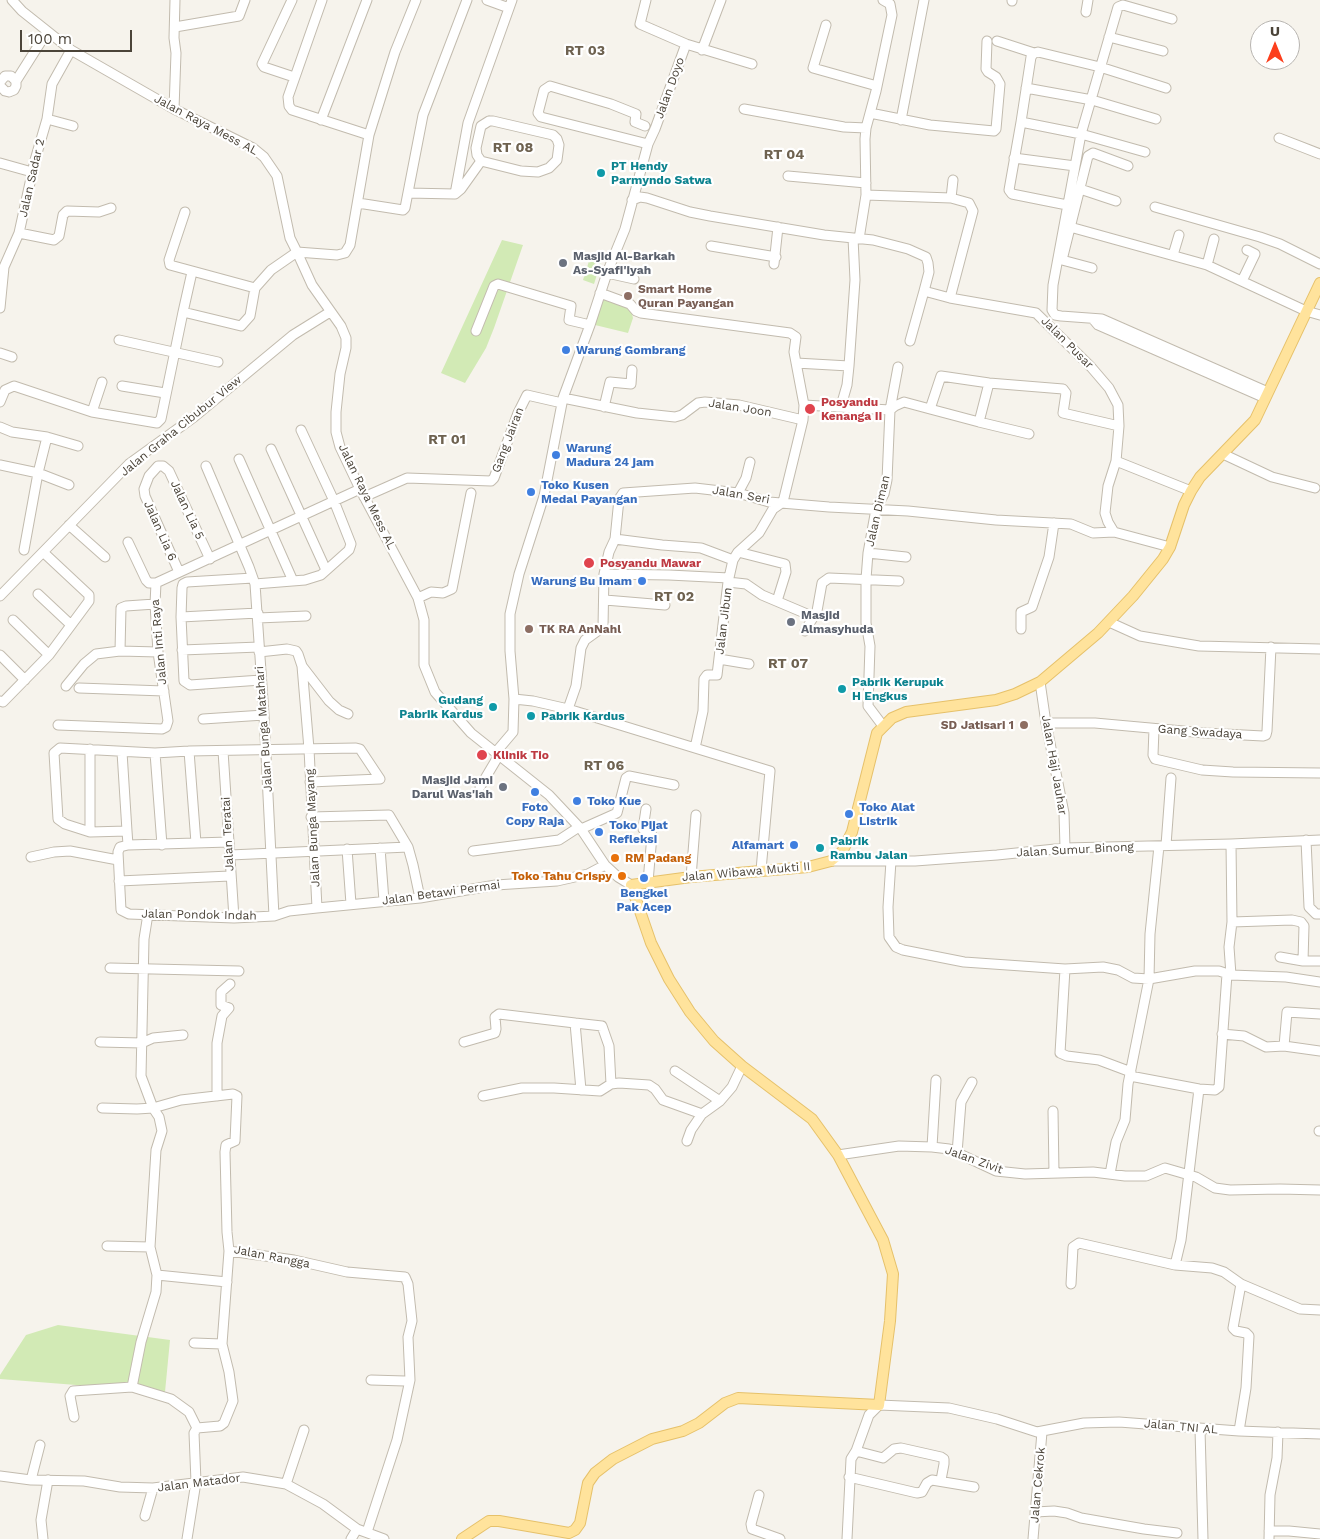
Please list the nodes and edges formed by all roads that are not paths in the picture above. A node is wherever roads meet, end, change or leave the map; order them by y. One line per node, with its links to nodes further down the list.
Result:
1 (12, 0): 20 (street, Jalan Raya Mess AL)
2 (174, 0): 19 (street)
3 (245, 0): 19 (street)
4 (292, 0): 31 (street)
5 (322, 0): 31 (street)
6 (366, 0): 45 (street)
7 (416, 0): 52 (street)
8 (468, 0): 67 (street)
9 (487, 0): 15 (street)
10 (646, 0): 24 (street)
11 (721, 0): 26 (street, Jalan Doyo)
12 (883, 0): 34 (street)
13 (924, 0): 46 (street)
14 (1088, 0): 16 (street)
15 (510, 4): 68 (street)
16 (1086, 12)
17 (1172, 19): 21 (street)
18 (826, 25): 34 (street)
19 (175, 27): 40 (street)
20 (47, 32): 25 (street, Jalan Raya Mess AL); 32 (street)
21 (1109, 37): 27 (street); 30 (street)
22 (987, 41): 46 (street)
23 (997, 41): 28 (street)
24 (686, 44): 26 (street, Jalan Doyo); 54 (street, Jalan Doyo)
25 (71, 50): 40 (street, Jalan Raya Mess AL); 43 (street, Jalan Sadar 2)
26 (702, 50): 29 (street)
27 (1164, 51)
28 (1034, 53): 30 (street); 35 (street)
29 (752, 64)
30 (1100, 68): 36 (street); 39 (street)
31 (294, 77): 45 (street)
32 (16, 81): 33 (street); 37 (street)
33 (0, 82)
34 (877, 86): 42 (street)
35 (1026, 88): 39 (street); 47 (street)
36 (1166, 88)
37 (2, 89): 38 (street)
38 (0, 100)
39 (1092, 100): 44 (street); 51 (street)
40 (174, 109): 85 (street, Jalan Raya Mess AL)
41 (744, 109): 50 (street)
42 (870, 113): 46 (street); 50 (street)
43 (47, 119): 48 (street); 62 (street, Jalan Sadar 2)
44 (1156, 119)
45 (321, 120): 52 (street)
46 (901, 120)
47 (1021, 122): 51 (street); 57 (street)
48 (73, 126)
49 (645, 126): 54 (street)
50 (866, 128): 65 (street)
51 (1081, 134): 55 (street); 60 (street)
52 (369, 135): 73 (street)
53 (1279, 138): 56 (street)
54 (648, 144): 71 (street, Jalan Doyo)
55 (1145, 152)
56 (1320, 154)
57 (1014, 158): 60 (street); 74 (street)
58 (481, 161): 58 (street); 68 (street)
59 (0, 163): 62 (street)
60 (1075, 166): 74 (street)
61 (1128, 166): 66 (street)
62 (32, 172): 80 (street, Jalan Sadar 2)
63 (788, 176): 65 (street)
64 (953, 180): 70 (street)
65 (866, 183): 69 (street)
66 (1080, 189): 72 (street); 79 (street)
67 (408, 193): 68 (street); 73 (street)
68 (455, 194)
69 (866, 195): 70 (street); 82 (street)
70 (951, 198): 100 (street)
71 (632, 200): 78 (street); 92 (street, Jalan Doyo)
72 (1116, 201)
73 (358, 203): 85 (street)
74 (1068, 205): 122 (street)
75 (1155, 207): 88 (street)
76 (111, 208): 80 (street)
77 (185, 212): 91 (street)
78 (778, 227): 82 (street); 84 (street)
79 (1070, 228): 87 (street); 90 (street)
80 (19, 233): 93 (street, Jalan Sadar 2)
81 (1179, 235): 87 (street)
82 (856, 238): 98 (street); 115 (street)
83 (1214, 239): 89 (street)
84 (711, 246)
85 (297, 252): 97 (street); 104 (street, Jalan Raya Mess AL)
86 (1255, 253): 95 (street)
87 (1173, 255): 89 (street)
88 (1320, 264)
89 (1207, 265): 95 (street)
90 (1092, 268)
91 (192, 272): 97 (street); 103 (street)
92 (607, 273): 94 (street); 99 (street, Jalan Doyo)
93 (1, 276): 101 (street, Jalan Sadar 2)
94 (634, 279)
95 (1242, 281): 102 (street)
96 (1320, 283): 102 (main road)
97 (255, 288): 103 (street)
98 (924, 291): 100 (street, Jalan Pusar); 109 (street)
99 (600, 293): 106 (street, Jalan Doyo); 114 (street)
100 (950, 298): 133 (street, Jalan Pusar)
101 (0, 308)
102 (1306, 311): 105 (street); 122 (main road)
103 (183, 312): 111 (street)
104 (330, 312): 151 (street, Jalan Raya Mess AL); 159 (street, Jalan Graha Cibubur View)
105 (1320, 315)
106 (590, 325): 107 (street); 123 (street, Jalan Doyo)
107 (476, 330)
108 (119, 340): 111 (street)
109 (910, 341)
110 (0, 353): 112 (street)
111 (173, 353): 113 (street); 121 (street)
112 (12, 357)
113 (218, 362)
114 (796, 363): 115 (street); 125 (street)
115 (849, 366): 126 (street)
116 (898, 367): 129 (street, Jalan Diman)
117 (632, 370): 127 (street)
118 (102, 382): 130 (street)
119 (989, 382): 128 (street); 132 (street); 133 (street)
120 (122, 386): 121 (street)
121 (165, 393): 130 (street)
122 (1267, 395): 140 (main road)
123 (562, 401): 127 (street, Jalan Joon); 151 (street, Gang Jairan); 215 (street, Jalan Doyo)
124 (0, 402): 130 (street)
125 (804, 405): 126 (street); 131 (street)
126 (841, 406): 129 (street)
127 (604, 407): 131 (street, Jalan Joon)
128 (930, 408): 129 (street); 132 (street)
129 (890, 410): 156 (street, Jalan Diman)
130 (92, 412)
131 (803, 420): 155 (street)
132 (979, 422): 136 (street)
133 (1119, 426): 142 (street, Jalan Pusar)
134 (0, 427): 137 (street)
135 (301, 430): 154 (street)
136 (1029, 434)
137 (47, 437): 138 (street); 146 (street)
138 (78, 446)
139 (271, 449): 157 (street)
140 (1223, 454): 148 (street); 150 (main road)
141 (240, 459): 160 (street)
142 (1116, 461): 150 (street); 161 (street, Jalan Pusar)
143 (750, 462): 153 (street)
144 (0, 465): 146 (street)
145 (206, 466): 164 (street, Jalan Bunga Matahari)
146 (38, 473): 147 (street); 166 (street)
147 (70, 485)
148 (1314, 488)
149 (144, 489): 172 (street, Jalan Lia 5); 174 (street, Jalan Lia 6)
150 (1190, 491): 165 (main road)
151 (362, 493): 154 (street, Jalan Inti Raya); 184 (street, Jalan Raya Mess AL)
152 (471, 493): 184 (street)
153 (738, 493): 155 (street, Jalan Seri); 162 (street, Jalan Seri)
154 (334, 501): 157 (street, Jalan Inti Raya); 173 (street)
155 (783, 502): 156 (street, Jalan Seri); 170 (street)
156 (876, 509): 158 (street, Jalan Seri); 168 (street, Jalan Diman)
157 (303, 517): 160 (street, Jalan Inti Raya); 173 (street)
158 (1054, 523): 161 (street, Jalan Seri); 196 (street)
159 (69, 525): 167 (street, Jalan Graha Cibubur View); 169 (street)
160 (272, 531): 164 (street, Jalan Inti Raya); 179 (street)
161 (1114, 532): 165 (street)
162 (615, 539): 170 (street); 175 (street, Jalan Seri)
163 (128, 542): 181 (street)
164 (240, 545): 172 (street, Jalan Inti Raya); 178 (street, Jalan Bunga Matahari)
165 (1170, 547): 194 (main road)
166 (24, 550)
167 (43, 552): 183 (street, Jalan Graha Cibubur View); 195 (street)
168 (868, 553): 171 (street); 176 (street, Jalan Diman)
169 (105, 556)
170 (736, 556): 177 (street, Jalan Jibun); 186 (street)
171 (906, 557)
172 (210, 559): 174 (street, Jalan Inti Raya)
173 (326, 570): 179 (street)
174 (179, 572): 181 (street, Jalan Inti Raya)
175 (604, 574): 177 (street); 185 (street, Jalan Seri)
176 (866, 579): 180 (street); 192 (street); 223 (street, Jalan Diman)
177 (729, 580): 186 (street); 206 (street, Jalan Jibun)
178 (254, 581): 179 (street); 189 (street, Jalan Bunga Matahari); 191 (street)
179 (293, 581)
180 (900, 581)
181 (156, 583): 187 (street, Jalan Inti Raya)
182 (38, 594): 195 (street)
183 (0, 596)
184 (418, 598): 232 (street, Jalan Raya Mess AL)
185 (605, 600): 188 (street); 217 (street, Jalan Seri)
186 (777, 601): 192 (street)
187 (155, 604): 202 (street); 203 (street, Jalan Inti Raya)
188 (665, 605)
189 (258, 616): 190 (street); 191 (street); 199 (street, Jalan Bunga Matahari)
190 (306, 616)
191 (181, 617): 201 (street)
192 (814, 617): 197 (street)
193 (13, 620): 205 (street)
194 (1109, 622): 198 (street); 211 (main road)
195 (70, 624): 205 (street)
196 (1021, 629)
197 (805, 631)
198 (1271, 647): 200 (street); 224 (street, Gang Swadaya)
199 (259, 649): 201 (street); 208 (street); 210 (street, Jalan Bunga Matahari)
200 (1320, 649)
201 (182, 650): 210 (street)
202 (120, 651): 203 (street); 212 (street)
203 (158, 652): 214 (street, Jalan Inti Raya)
204 (0, 655): 209 (street)
205 (49, 655): 209 (street)
206 (719, 660): 207 (street); 225 (street, Jalan Jibun)
207 (749, 664)
208 (302, 666): 218 (street); 227 (street, Jalan Bunga Mayang)
209 (25, 680): 216 (street)
210 (261, 680): 219 (street, Jalan Bunga Matahari)
211 (1040, 682): 221 (street, Jalan Haji Jauhar); 223 (main road)
212 (66, 686)
213 (79, 688): 214 (street)
214 (164, 691): 222 (street, Jalan Inti Raya)
215 (514, 699): 217 (street); 232 (street, Jalan Doyo)
216 (0, 701)
217 (568, 709): 225 (street)
218 (348, 714)
219 (264, 715): 220 (street); 228 (street, Jalan Bunga Matahari)
220 (203, 719)
221 (1046, 723): 224 (street, Gang Swadaya); 255 (street, Jalan Haji Jauhar)
222 (58, 725)
223 (883, 726): 264 (main road)
224 (1154, 729): 234 (street)
225 (695, 748): 266 (street)
226 (90, 749): 231 (street); 244 (street); 244 (street)
227 (308, 749): 228 (street); 236 (street, Jalan Bunga Mayang); 236 (street)
228 (265, 750): 230 (street); 259 (street, Jalan Bunga Matahari)
229 (188, 751): 230 (street); 233 (street); 248 (street)
230 (223, 751): 247 (street, Jalan Teratai)
231 (122, 752): 233 (street); 243 (street)
232 (497, 753): 238 (street, Jalan Doyo); 242 (street, Jalan Raya Mess AL)
233 (155, 754): 251 (street)
234 (1320, 773)
235 (1171, 778): 252 (street)
236 (310, 782): 241 (street, Jalan Bunga Mayang)
237 (674, 786): 242 (street)
238 (480, 787)
239 (646, 809): 270 (street)
240 (696, 816): 268 (street)
241 (311, 817): 253 (street); 257 (street, Jalan Bunga Mayang)
242 (580, 828): 258 (street); 265 (street, Jalan Raya Mess AL)
243 (127, 831): 244 (street); 250 (street)
244 (90, 832)
245 (1306, 840): 246 (street, Jalan Sumur Binong); 249 (street, Jalan Sumur Binong); 277 (street)
246 (1320, 840)
247 (229, 842): 248 (street); 260 (street, Jalan Teratai)
248 (196, 843): 251 (street)
249 (1231, 844): 252 (street, Jalan Sumur Binong); 280 (street)
250 (128, 845): 251 (street); 262 (street)
251 (162, 845)
252 (1162, 845): 255 (street, Jalan Sumur Binong); 289 (street)
253 (408, 847): 254 (street); 272 (street)
254 (380, 848): 256 (street); 273 (street)
255 (1065, 848): 263 (street, Jalan Sumur Binong)
256 (347, 849): 257 (street); 274 (street)
257 (313, 850): 259 (street); 275 (street, Jalan Bunga Mayang)
258 (473, 851)
259 (271, 853): 260 (street); 278 (street, Jalan Bunga Matahari)
260 (230, 855): 267 (street, Jalan Teratai)
261 (32, 857): 262 (street)
262 (118, 860): 269 (street)
263 (891, 860): 264 (street, Jalan Sumur Binong); 285 (street)
264 (831, 861): 266 (main road, Jalan Wibawa Mukti II)
265 (605, 865): 271 (street, Jalan Raya Mess AL); 272 (street, Jalan Betawi Permai)
266 (761, 870): 268 (main road, Jalan Wibawa Mukti II)
267 (230, 876): 269 (street); 279 (street, Jalan Teratai)
268 (691, 877): 270 (main road, Jalan Wibawa Mukti II)
269 (119, 881): 276 (street, Jalan Pondok Indah)
270 (648, 882): 271 (main road, Jalan Wibawa Mukti II)
271 (632, 885): 301 (main road)
272 (420, 898): 273 (street, Jalan Betawi Permai)
273 (384, 901): 274 (street, Jalan Betawi Permai)
274 (351, 904): 275 (street, Jalan Betawi Permai)
275 (317, 908): 278 (street, Jalan Betawi Permai)
276 (148, 914): 279 (street, Jalan Pondok Indah); 286 (street)
277 (1320, 914)
278 (274, 916): 279 (street, Jalan Pondok Indah)
279 (234, 918)
280 (1232, 922): 282 (street); 288 (street)
281 (1280, 957): 282 (street)
282 (1304, 961): 283 (street)
283 (1320, 961)
284 (110, 968): 286 (street)
285 (1065, 969): 289 (street); 303 (street)
286 (144, 970): 287 (street); 298 (street)
287 (239, 972)
288 (1229, 975): 289 (street); 290 (street); 295 (street)
289 (1149, 979): 303 (street)
290 (1320, 982)
291 (230, 984): 309 (street)
292 (1320, 1014): 299 (street)
293 (575, 1023): 297 (street); 306 (street); 308 (street)
294 (183, 1034): 298 (street)
295 (1222, 1034): 299 (street); 307 (street)
296 (100, 1042): 298 (street)
297 (464, 1042)
298 (142, 1043): 313 (street)
299 (1284, 1046): 300 (street)
300 (1320, 1051)
301 (742, 1066): 311 (street); 319 (main road)
302 (675, 1071): 311 (street)
303 (1131, 1074): 307 (street); 321 (street)
304 (936, 1080): 317 (street)
305 (972, 1082): 318 (street)
306 (611, 1084): 308 (street); 315 (street)
307 (1199, 1089): 322 (street)
308 (581, 1090): 310 (street)
309 (217, 1096): 313 (street, Jalan Rangga); 326 (street, Jalan Rangga)
310 (483, 1096)
311 (720, 1101): 315 (street)
312 (102, 1108): 313 (street, Jalan Rangga)
313 (152, 1108): 325 (street)
314 (1053, 1111): 320 (street)
315 (702, 1114): 316 (street)
316 (687, 1141)
317 (932, 1147): 318 (street, Jalan Zivit); 319 (street, Jalan Zivit)
318 (957, 1153): 320 (street, Jalan Zivit)
319 (838, 1155): 338 (main road)
320 (1054, 1173): 321 (street, Jalan Zivit)
321 (1110, 1174): 322 (street, Jalan Zivit)
322 (1189, 1176): 323 (street, Jalan Zivit); 327 (street)
323 (1320, 1190)
324 (107, 1246): 325 (street)
325 (150, 1247): 328 (street)
326 (229, 1251): 329 (street); 336 (street, Jalan Rangga)
327 (1175, 1265): 330 (street); 331 (street)
328 (157, 1275): 329 (street); 337 (street)
329 (227, 1282): 334 (street)
330 (1071, 1284)
331 (1241, 1284): 332 (street); 343 (street)
332 (1320, 1310)
333 (194, 1342): 334 (street)
334 (222, 1344): 340 (street)
335 (371, 1380): 336 (street)
336 (410, 1380): 363 (street, Jalan Rangga)
337 (132, 1387): 339 (street); 340 (street)
338 (879, 1405): 344 (street); 348 (street); 367 (main road)
339 (74, 1417)
340 (197, 1428): 354 (street)
341 (1200, 1429): 343 (street, Jalan TNI AL); 344 (street, Jalan TNI AL); 377 (street)
342 (304, 1430): 355 (street)
343 (1239, 1431): 345 (street, Jalan TNI AL)
344 (1042, 1432): 359 (street, Jalan Cekrok)
345 (1278, 1432): 346 (street, Jalan TNI AL); 366 (street)
346 (1320, 1434)
347 (40, 1445): 351 (street)
348 (856, 1450): 350 (street); 353 (street)
349 (0, 1476): 351 (street, Jalan Matador)
350 (849, 1477): 353 (street); 374 (street)
351 (31, 1480): 352 (street, Jalan Matador)
352 (48, 1480): 357 (street, Jalan Matador); 368 (street)
353 (941, 1480): 356 (street)
354 (196, 1482): 355 (street, Jalan Matador); 357 (street, Jalan Matador); 369 (street)
355 (286, 1484): 361 (street, Jalan Matador)
356 (974, 1487)
357 (153, 1488): 360 (street)
358 (760, 1495): 373 (street)
359 (1036, 1512): 362 (street); 375 (street, Jalan Cekrok)
360 (145, 1516)
361 (357, 1529): 363 (street, Jalan Matador); 370 (street)
362 (1144, 1529): 364 (street); 376 (street)
363 (368, 1532): 371 (street, Jalan Matador)
364 (1177, 1533)
365 (1320, 1534): 366 (street)
366 (1269, 1535)
367 (569, 1536): 372 (main road)
368 (43, 1539)
369 (187, 1539)
370 (351, 1539)
371 (384, 1539)
372 (462, 1539)
373 (780, 1539)
374 (847, 1539)
375 (1033, 1539)
376 (1144, 1539)
377 (1202, 1539)

